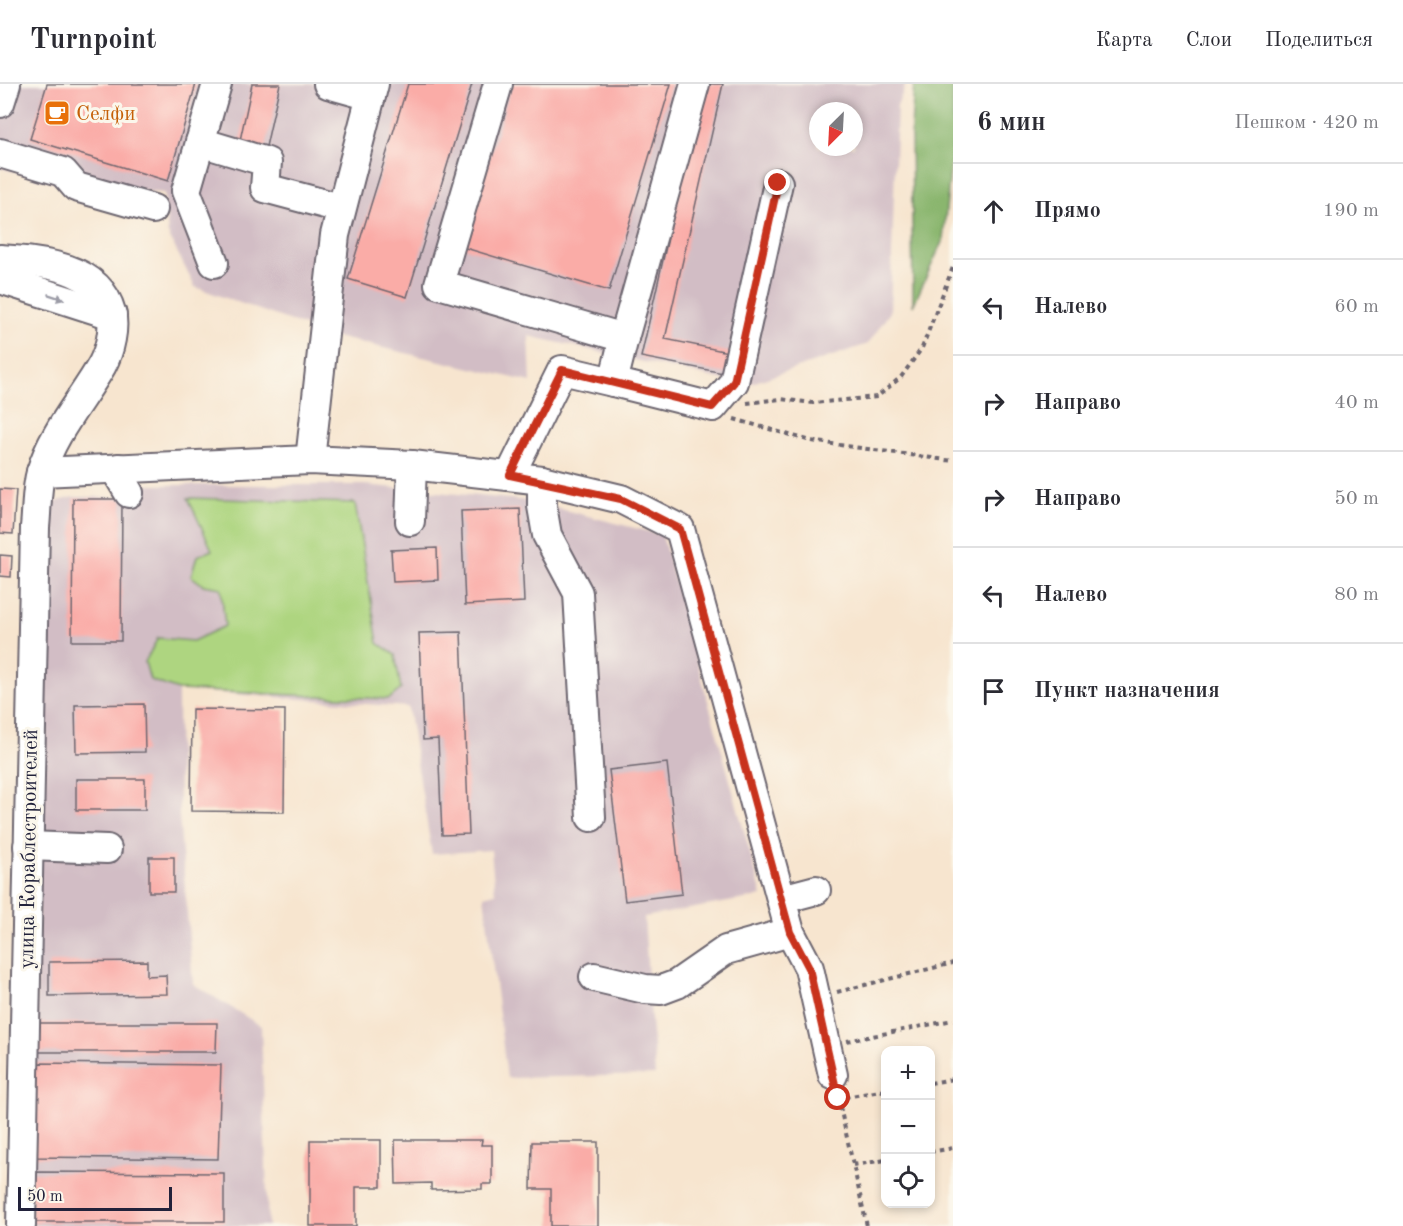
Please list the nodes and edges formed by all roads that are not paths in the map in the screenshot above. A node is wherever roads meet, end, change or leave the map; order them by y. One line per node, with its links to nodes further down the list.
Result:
1 (6, 84): 7 (street)
2 (217, 84): 8 (street)
3 (328, 84): 6 (street)
4 (498, 84): 17 (street)
5 (695, 84): 17 (street)
6 (372, 90): 11 (street)
7 (0, 103)
8 (200, 142): 11 (street); 14 (street)
9 (0, 153): 12 (street)
10 (778, 183): 18 (street)
11 (340, 208): 19 (street)
12 (153, 209)
13 (0, 259): 16 (street)
14 (214, 263)
15 (0, 279): 16 (street, one-way to 16)
16 (112, 315): 21 (street)
17 (624, 338): 18 (street)
18 (613, 382): 22 (street)
19 (310, 460): 20 (street); 21 (street)
20 (412, 465): 22 (street); 24 (street)
21 (41, 472): 26 (street, улица Кораблестроителей)
22 (510, 475): 23 (street)
23 (542, 480): 25 (street); 29 (street)
24 (411, 521)
25 (591, 817)
26 (28, 846): 27 (street); 33 (street, улица Кораблестроителей)
27 (107, 849)
28 (816, 890): 29 (street)
29 (782, 899): 30 (street)
30 (790, 932): 31 (street); 32 (street)
31 (594, 977)
32 (835, 1086)
33 (21, 1226)

